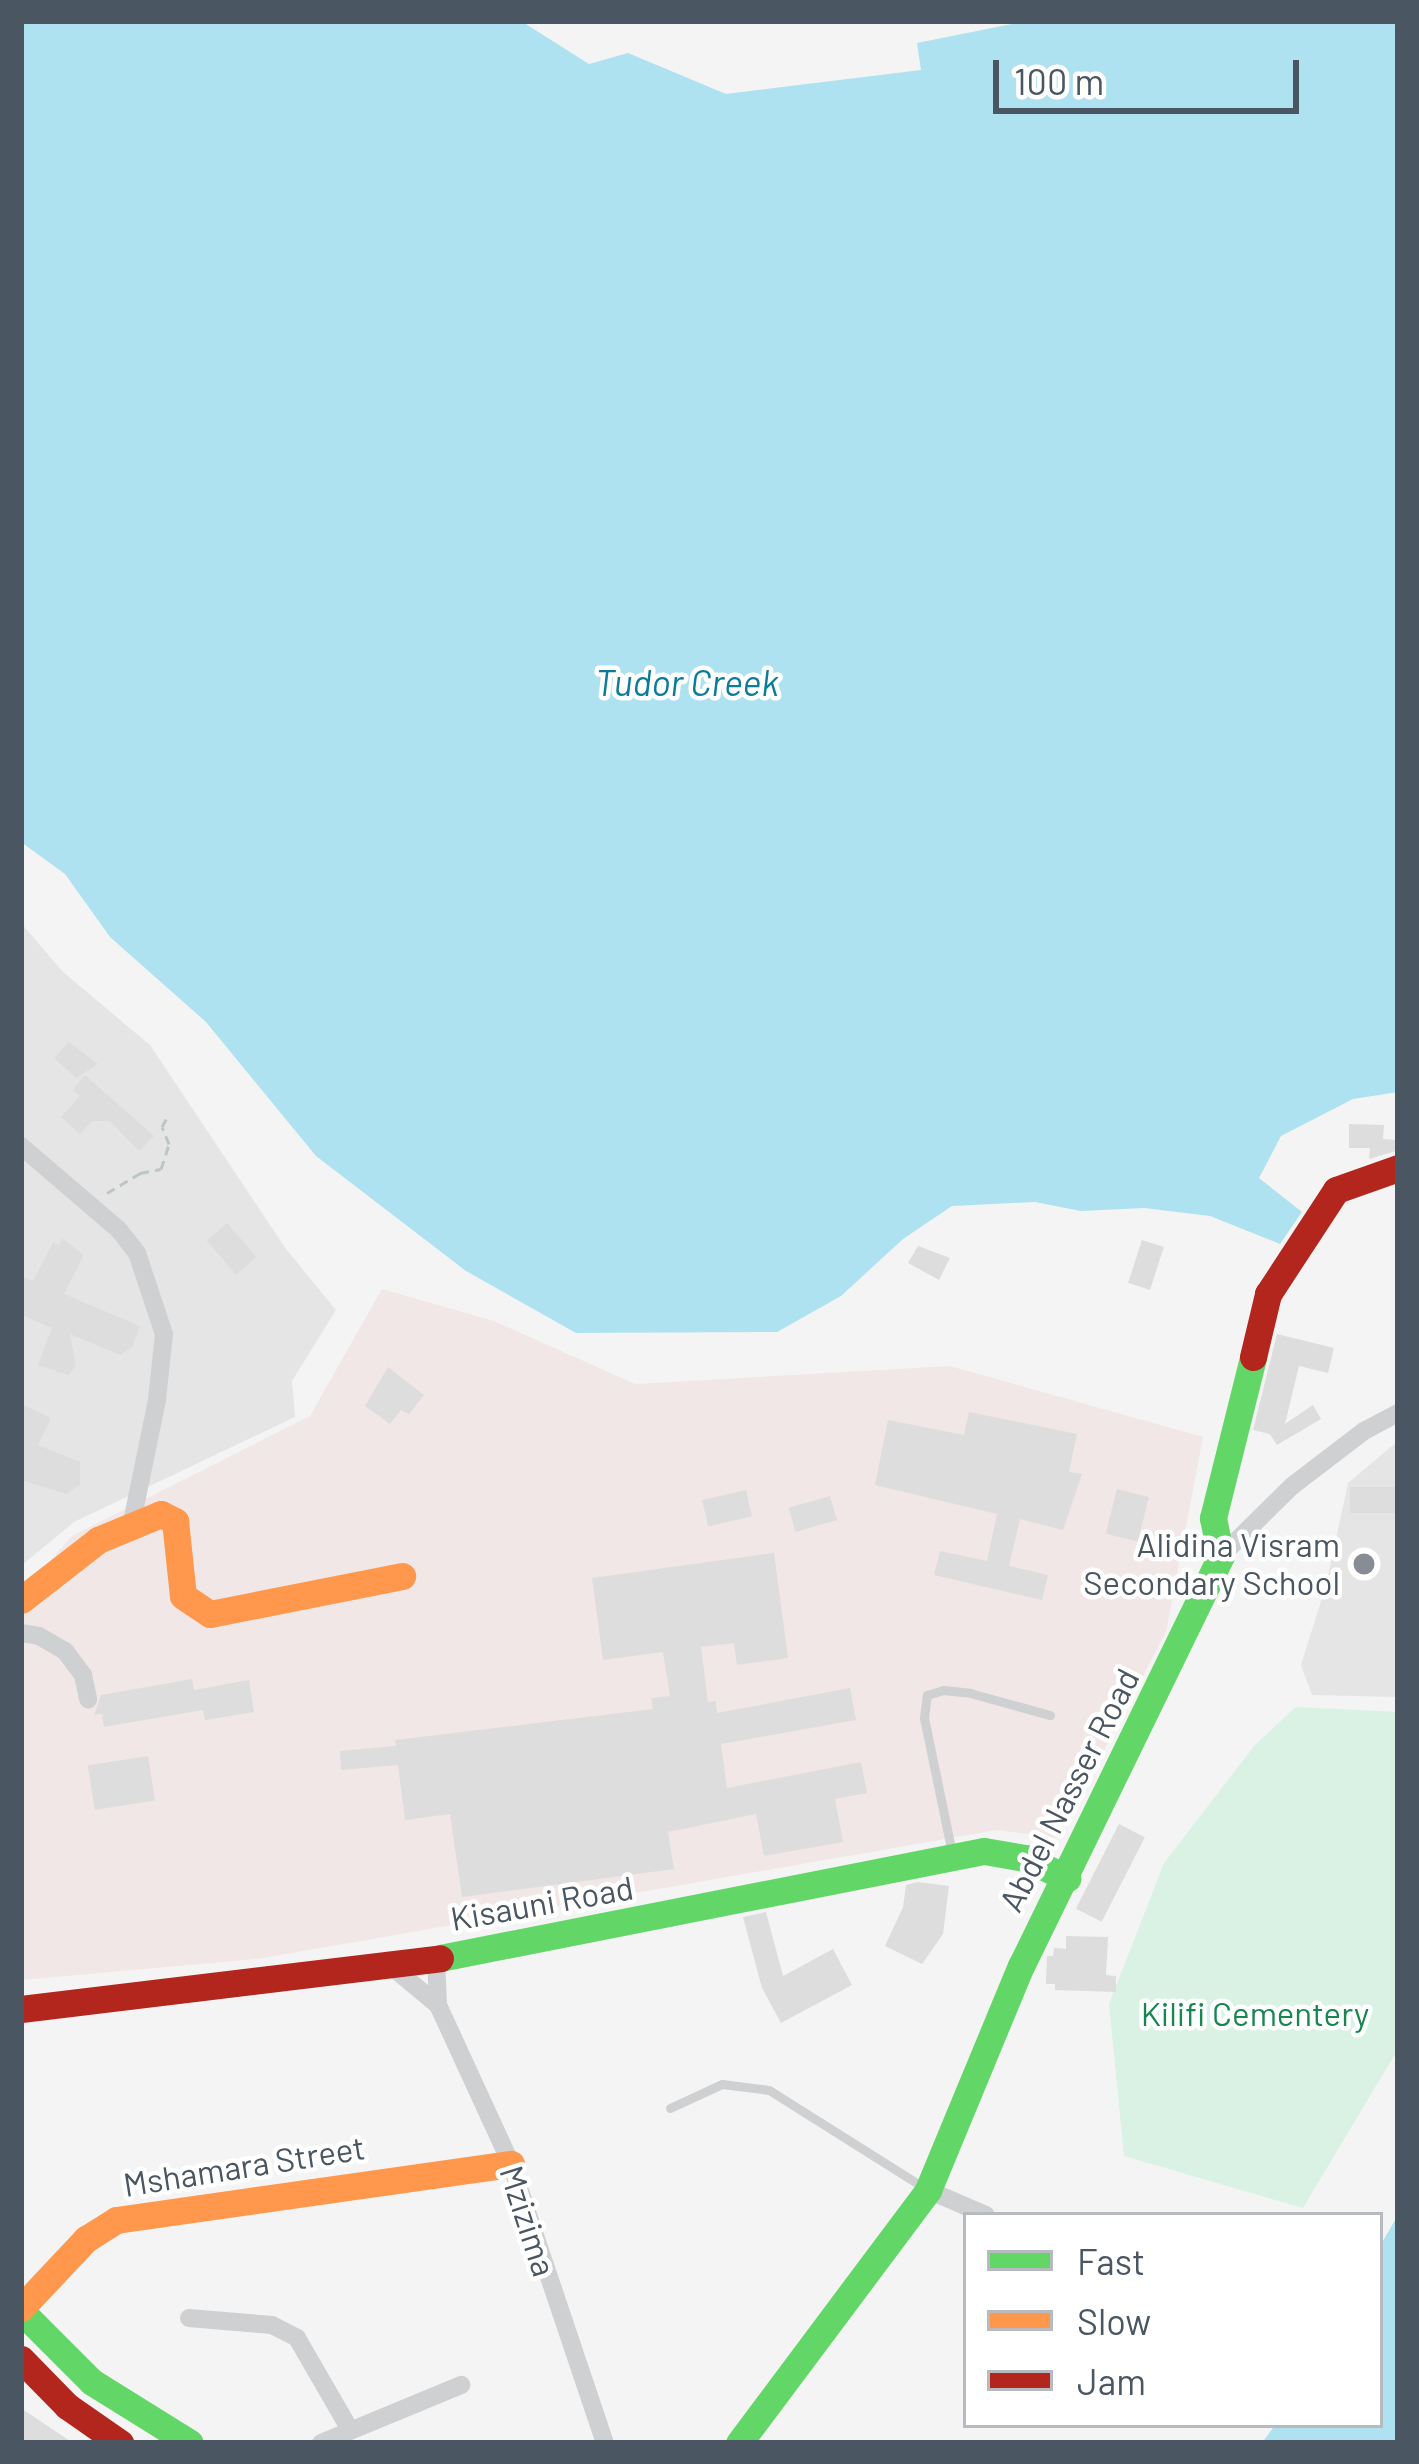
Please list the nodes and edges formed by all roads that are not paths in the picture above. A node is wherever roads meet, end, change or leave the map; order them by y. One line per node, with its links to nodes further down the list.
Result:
1 (21, 1146): 4 (street)
2 (1398, 1168): 5 (street, Abdel Nasser Road)
3 (1398, 1413): 5 (street)
4 (132, 1522): 6 (street); 7 (street)
5 (1221, 1556): 12 (street, Abdel Nasser Road)
6 (402, 1576)
7 (21, 1600)
8 (21, 1633): 9 (street)
9 (88, 1699)
10 (1050, 1714): 11 (lane)
11 (953, 1858): 12 (street, Kisauni Road); 13 (street, Kisauni Road)
12 (1067, 1878): 19 (street, Abdel Nasser Road)
13 (436, 1959): 14 (street, Kisauni Road); 15 (street)
14 (391, 1966): 15 (street); 16 (street, Kisauni Road)
15 (438, 2005): 18 (street, Mzizima)
16 (21, 2009)
17 (670, 2108): 19 (lane)
18 (511, 2164): 21 (street, Mshamara Street); 29 (street, Mzizima)
19 (928, 2190): 20 (street); 30 (street, Abdel Nasser Road)
20 (979, 2212)
21 (21, 2310): 27 (street)
22 (189, 2318): 25 (street)
23 (21, 2359): 26 (street)
24 (461, 2386): 25 (street)
25 (349, 2428): 28 (street)
26 (120, 2443)
27 (190, 2443)
28 (321, 2443)
29 (604, 2443)
30 (739, 2443)

